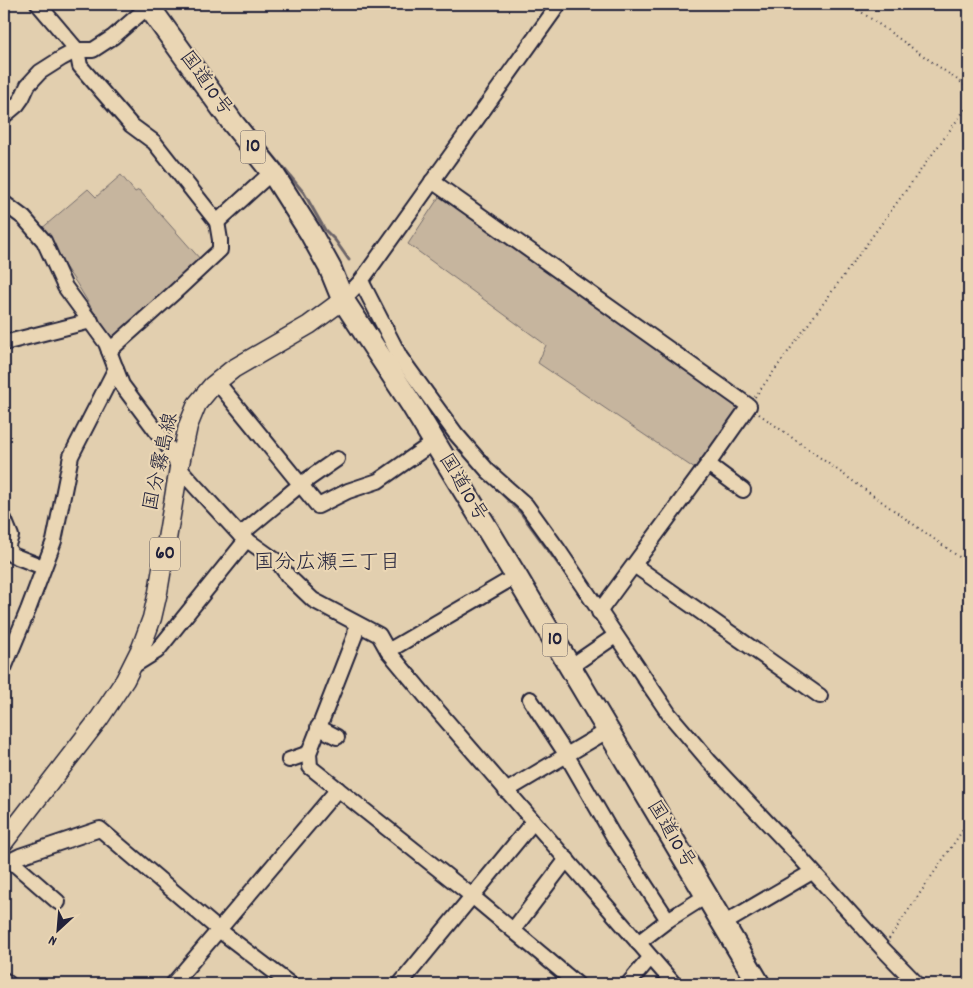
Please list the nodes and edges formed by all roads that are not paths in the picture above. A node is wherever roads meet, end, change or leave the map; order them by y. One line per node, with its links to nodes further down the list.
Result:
1 (38, 4): 4 (street)
2 (559, 4): 7 (street)
3 (148, 5): 4 (street); 6 (highway, 国道10号 / 10)
4 (77, 50): 5 (street); 9 (street)
5 (4, 116)
6 (272, 172): 9 (street); 11 (highway, 国道10号 / 10)
7 (432, 181): 10 (street); 21 (street)
8 (4, 203): 12 (street)
9 (217, 222): 14 (street)
10 (360, 281): 11 (street); 17 (street)
11 (343, 300): 16 (main road, 国分霧島線 / 60); 18 (highway, 国道10号 / 10)
12 (91, 321): 13 (street); 14 (street)
13 (4, 343)
14 (109, 351): 15 (street)
15 (116, 368): 22 (street); 28 (street)
16 (217, 382): 22 (main road, 国分霧島線 / 60); 23 (street)
17 (440, 412): 18 (street); 30 (street)
18 (421, 421): 19 (highway, 国道10号 / 10)
19 (434, 442): 23 (street); 29 (highway, 国道10号 / 10)
20 (337, 459): 23 (street)
21 (708, 464): 24 (street); 27 (street)
22 (179, 468): 26 (street); 34 (main road, 国分霧島線 / 60)
23 (301, 484): 26 (street)
24 (743, 490)
25 (4, 520): 28 (street)
26 (244, 537): 31 (street); 34 (street)
27 (634, 565): 30 (street); 37 (street)
28 (43, 567): 36 (street)
29 (516, 576): 33 (street); 35 (highway, 国道10号 / 10)
30 (599, 612): 32 (street)
31 (356, 624): 33 (street); 39 (street)
32 (615, 636): 35 (street); 51 (street)
33 (388, 651): 46 (street)
34 (133, 666): 48 (main road, 国分霧島線 / 60)
35 (570, 667): 40 (highway, 国道10号 / 10)
36 (4, 668)
37 (820, 696)
38 (530, 699): 43 (street)
39 (318, 728): 41 (street); 42 (street)
40 (607, 731): 43 (street); 53 (highway, 国道10号 / 10)
41 (337, 737)
42 (309, 753): 44 (street); 45 (street)
43 (566, 754): 46 (street); 55 (street)
44 (289, 760)
45 (338, 790): 52 (street); 57 (street)
46 (506, 791): 47 (street)
47 (533, 822): 49 (street); 52 (street)
48 (4, 842)
49 (567, 860): 58 (street); 59 (street)
50 (7, 862): 54 (street); 57 (street)
51 (812, 872): 56 (street); 70 (street)
52 (472, 896): 58 (street); 65 (street)
53 (706, 896): 55 (street); 56 (highway, 国道10号 / 10)
54 (58, 902)
55 (668, 920): 59 (street)
56 (724, 924): 69 (highway, 国道10号 / 10)
57 (219, 930): 63 (street); 64 (street)
58 (513, 930): 66 (street)
59 (638, 943): 60 (street)
60 (650, 958): 67 (street); 68 (street)
61 (4, 980): 62 (street)
62 (9, 984)
63 (173, 984)
64 (290, 984)
65 (400, 984)
66 (578, 984)
67 (628, 984)
68 (674, 984)
69 (759, 984)
70 (918, 984)

